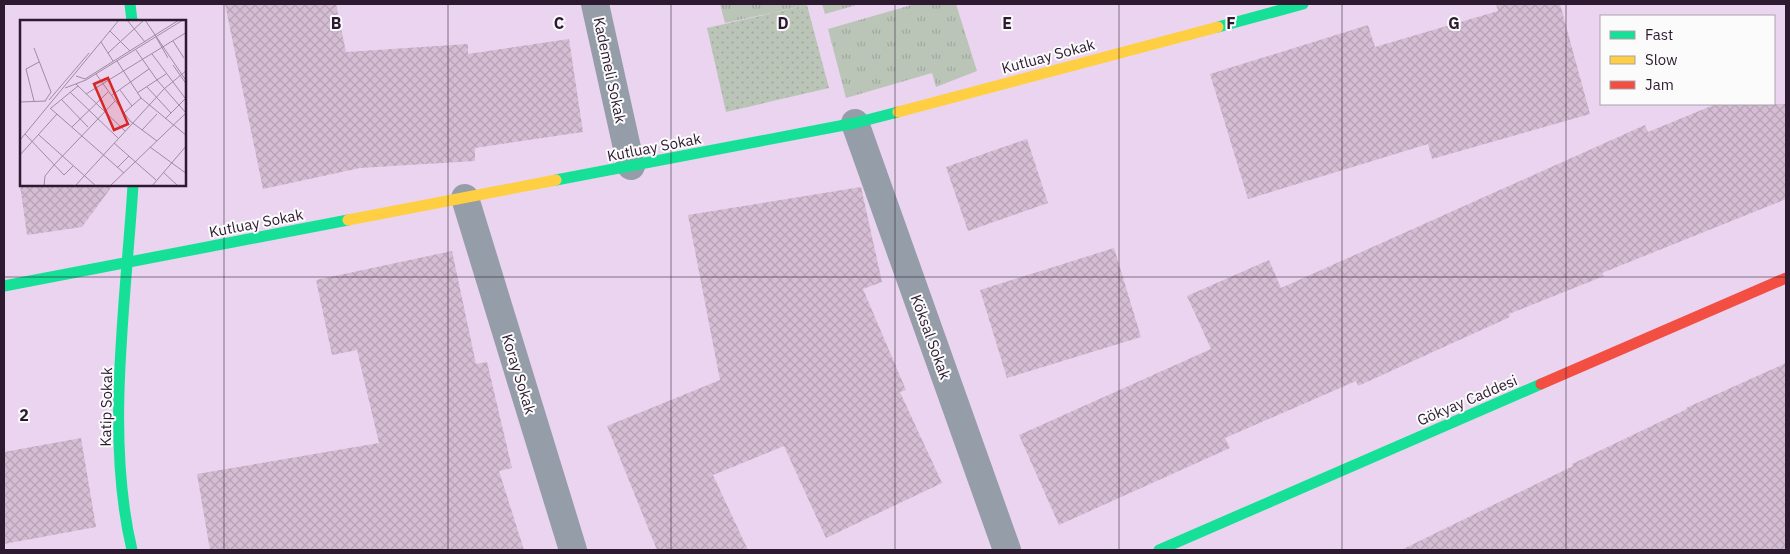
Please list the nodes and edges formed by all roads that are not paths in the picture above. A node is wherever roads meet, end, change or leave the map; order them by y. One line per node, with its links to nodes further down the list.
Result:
1 (130, 4): 4 (street)
2 (595, 4): 6 (street, Kademeli Sokak)
3 (1303, 4): 5 (street, Kutluay Sokak)
4 (132, 20)
5 (855, 123): 6 (street, Kutluay Sokak); 14 (street, Köksal Sokak)
6 (631, 166): 8 (street, Kutluay Sokak)
7 (133, 186): 9 (street, Katip Sokak)
8 (465, 198): 9 (street, Kutluay Sokak); 13 (street, Koray Sokak)
9 (129, 263): 11 (street, Kutluay Sokak); 12 (street, Katip Sokak)
10 (1786, 278): 15 (street, Gökyay Caddesi)
11 (4, 286)
12 (132, 550)
13 (573, 550)
14 (1007, 550)
15 (1159, 550)

